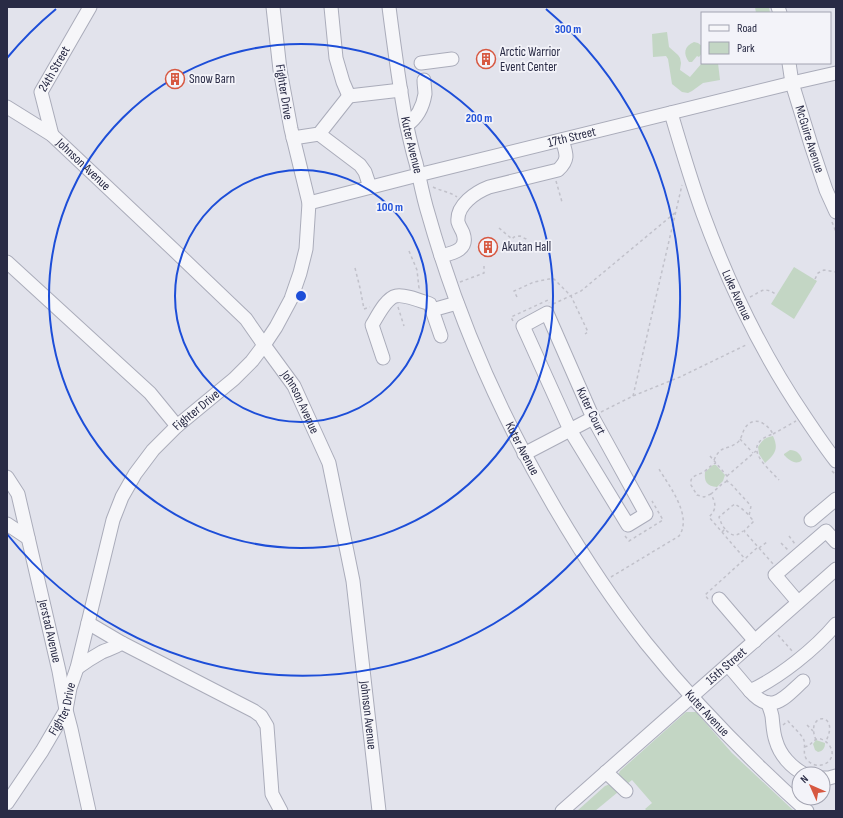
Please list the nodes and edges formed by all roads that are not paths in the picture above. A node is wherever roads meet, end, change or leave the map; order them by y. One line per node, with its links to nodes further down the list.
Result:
1 (90, 7): 17 (street, 24th Street)
2 (273, 7): 18 (street, Fighter Drive)
3 (332, 7): 12 (street)
4 (389, 7): 11 (street, Kuter Avenue)
5 (452, 59): 6 (street)
6 (421, 63)
7 (789, 64): 10 (street, McGuire Avenue)
8 (836, 73): 10 (street, 17th Street)
9 (424, 80): 15 (street)
10 (792, 83): 14 (street, 17th Street); 23 (street, McGuire Avenue)
11 (401, 90): 12 (street); 15 (street, Kuter Avenue)
12 (349, 96): 16 (street)
13 (7, 107): 17 (street, Johnson Avenue)
14 (671, 113): 19 (street, 17th Street); 35 (street, Luke Avenue)
15 (406, 125): 20 (street, Kuter Avenue)
16 (319, 134): 18 (street); 21 (street)
17 (52, 135): 29 (street, Johnson Avenue)
18 (293, 138): 22 (street, Fighter Drive)
19 (562, 140): 20 (street, 17th Street); 24 (street)
20 (418, 175): 21 (street, 17th Street); 24 (street, Kuter Avenue)
21 (370, 187): 22 (street, 17th Street)
22 (308, 203): 29 (street, Fighter Drive)
23 (836, 212)
24 (441, 256): 26 (street, Kuter Avenue)
25 (7, 262): 32 (street)
26 (457, 303): 27 (street); 34 (street, Kuter Avenue)
27 (432, 310): 28 (street); 30 (street)
28 (441, 336)
29 (264, 345): 32 (street, Fighter Drive); 62 (street, Johnson Avenue)
30 (384, 358)
31 (593, 418): 33 (street); 33 (street, Kuter Court); 33 (street, Kuter Court)
32 (177, 426): 45 (street, Fighter Drive)
33 (570, 430): 34 (street, Kuter Court)
34 (524, 454): 53 (street, Kuter Avenue)
35 (836, 461)
36 (7, 477): 40 (street, Jerstad Avenue)
37 (836, 499): 38 (street)
38 (811, 520)
39 (7, 524): 40 (street)
40 (28, 538): 55 (street, Jerstad Avenue)
41 (836, 542): 44 (street)
42 (835, 571): 44 (street, 15th Street)
43 (714, 600): 47 (street)
44 (798, 602): 47 (street, 15th Street)
45 (88, 623): 48 (street); 50 (street, Fighter Drive)
46 (836, 624): 52 (street)
47 (755, 641): 49 (street, 15th Street)
48 (122, 643): 50 (street); 61 (street)
49 (728, 665): 52 (street); 53 (street, 15th Street)
50 (77, 668): 55 (street, Fighter Drive)
51 (803, 681): 54 (street)
52 (750, 691): 54 (street)
53 (692, 697): 57 (street, 15th Street); 64 (street, Kuter Avenue)
54 (768, 703): 56 (street)
55 (66, 710): 59 (street, Fighter Drive); 60 (street, Jerstad Avenue)
56 (792, 766)
57 (606, 772): 58 (street); 63 (street, 15th Street)
58 (626, 791)
59 (7, 803)
60 (89, 811)
61 (282, 811)
62 (378, 811)
63 (562, 811)
64 (807, 811)

